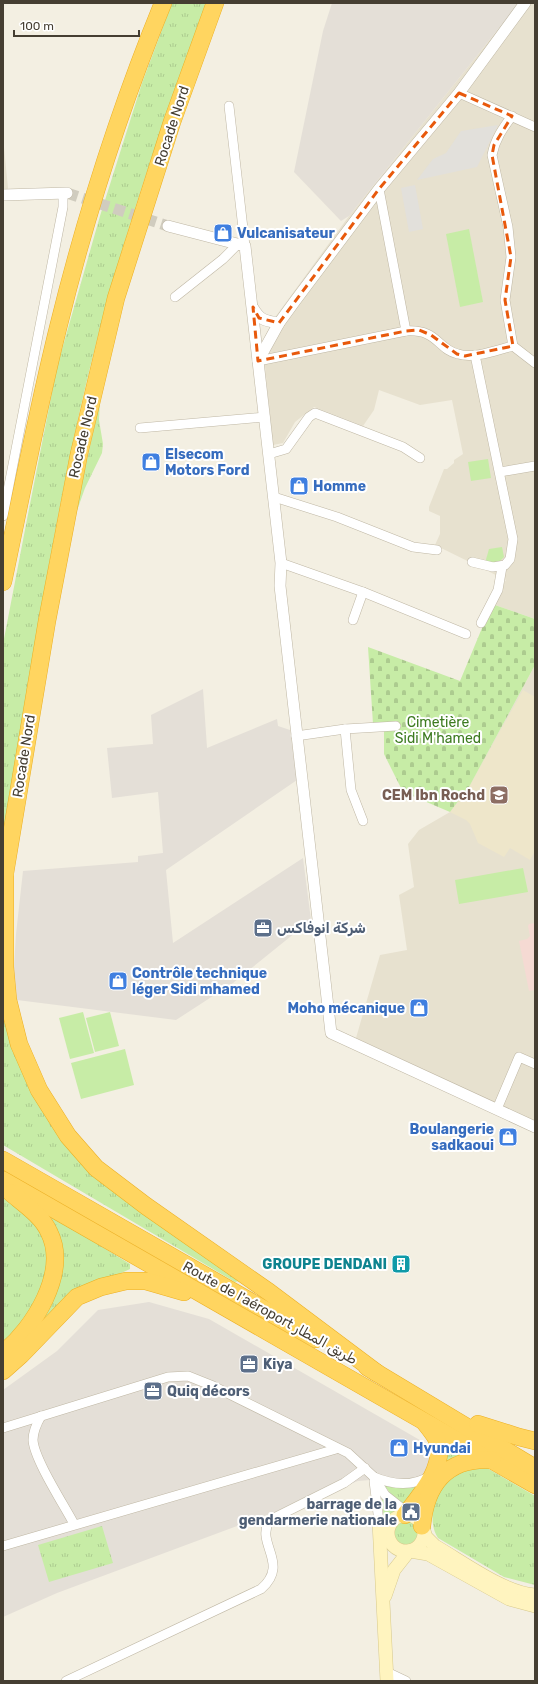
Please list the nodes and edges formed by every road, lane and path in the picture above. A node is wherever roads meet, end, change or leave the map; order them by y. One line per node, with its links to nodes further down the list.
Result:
1 (163, 3): 34 (highway)
2 (215, 3): 43 (highway, Rocade Nord)
3 (525, 3): 4 (street)
4 (459, 93): 6 (street); 9 (street)
5 (229, 106): 13 (street)
6 (512, 116): 7 (street); 18 (street)
7 (535, 127)
8 (3, 188): 11 (street)
9 (380, 189): 16 (street); 17 (street)
10 (65, 193): 11 (street); 29 (street)
11 (3, 195)
12 (168, 226): 13 (street)
13 (242, 245): 14 (street); 15 (street)
14 (175, 297)
15 (253, 307): 16 (street); 20 (street)
16 (279, 323): 20 (street)
17 (406, 331): 19 (street); 20 (street)
18 (513, 346): 19 (street); 21 (street)
19 (475, 355): 27 (street)
20 (258, 361): 22 (street)
21 (535, 362)
22 (265, 417): 23 (street); 24 (street)
23 (140, 428)
24 (268, 454): 25 (street); 28 (street)
25 (420, 458)
26 (535, 466): 27 (street)
27 (500, 472): 33 (street)
28 (274, 498): 30 (street); 32 (street)
29 (3, 516)
30 (437, 550)
31 (472, 562): 33 (street)
32 (281, 563): 35 (street); 41 (street)
33 (502, 567): 37 (street)
34 (3, 582)
35 (363, 592): 36 (street); 38 (street)
36 (353, 620)
37 (481, 623)
38 (466, 634)
39 (396, 726): 40 (street)
40 (345, 729): 41 (street); 42 (street)
41 (296, 736): 45 (street)
42 (363, 821)
43 (4, 879): 53 (highway, Rocade Nord)
44 (535, 1064): 45 (street)
45 (497, 1109): 46 (street)
46 (535, 1127)
47 (3, 1160): 53 (highway, Route de l'aéroport طريق المطار)
48 (3, 1180): 50 (highway, Route de l'aéroport طريق المطار)
49 (3, 1187): 51 (highway)
50 (214, 1302): 52 (highway); 56 (highway, Route de l'aéroport طريق المطار)
51 (3, 1353)
52 (3, 1371)
53 (377, 1373): 54 (highway, Route de l'aéroport طريق المطار)
54 (440, 1410): 58 (highway); 62 (highway, Route de l'aéroport طريق المطار)
55 (41, 1416): 57 (street); 59 (street); 67 (street)
56 (424, 1422): 60 (highway, Route de l'aéroport طريق المطار); 63 (highway)
57 (3, 1428)
58 (535, 1440)
59 (336, 1449): 61 (street); 67 (street)
60 (492, 1460): 65 (highway, Route de l'aéroport طريق المطار); 66 (highway)
61 (365, 1468): 64 (street); 75 (street)
62 (535, 1468)
63 (432, 1476): 64 (street); 66 (highway)
64 (374, 1477): 66 (street); 68 (street)
65 (535, 1485)
66 (414, 1520): 68 (main road); 70 (main road); 71 (main road)
67 (74, 1524): 69 (street)
68 (386, 1531): 70 (main road); 72 (main road)
69 (3, 1546)
70 (409, 1551): 72 (main road); 73 (main road)
71 (535, 1595)
72 (382, 1606): 74 (main road)
73 (535, 1606)
74 (387, 1677): 76 (street)
75 (66, 1681)
76 (406, 1681)

